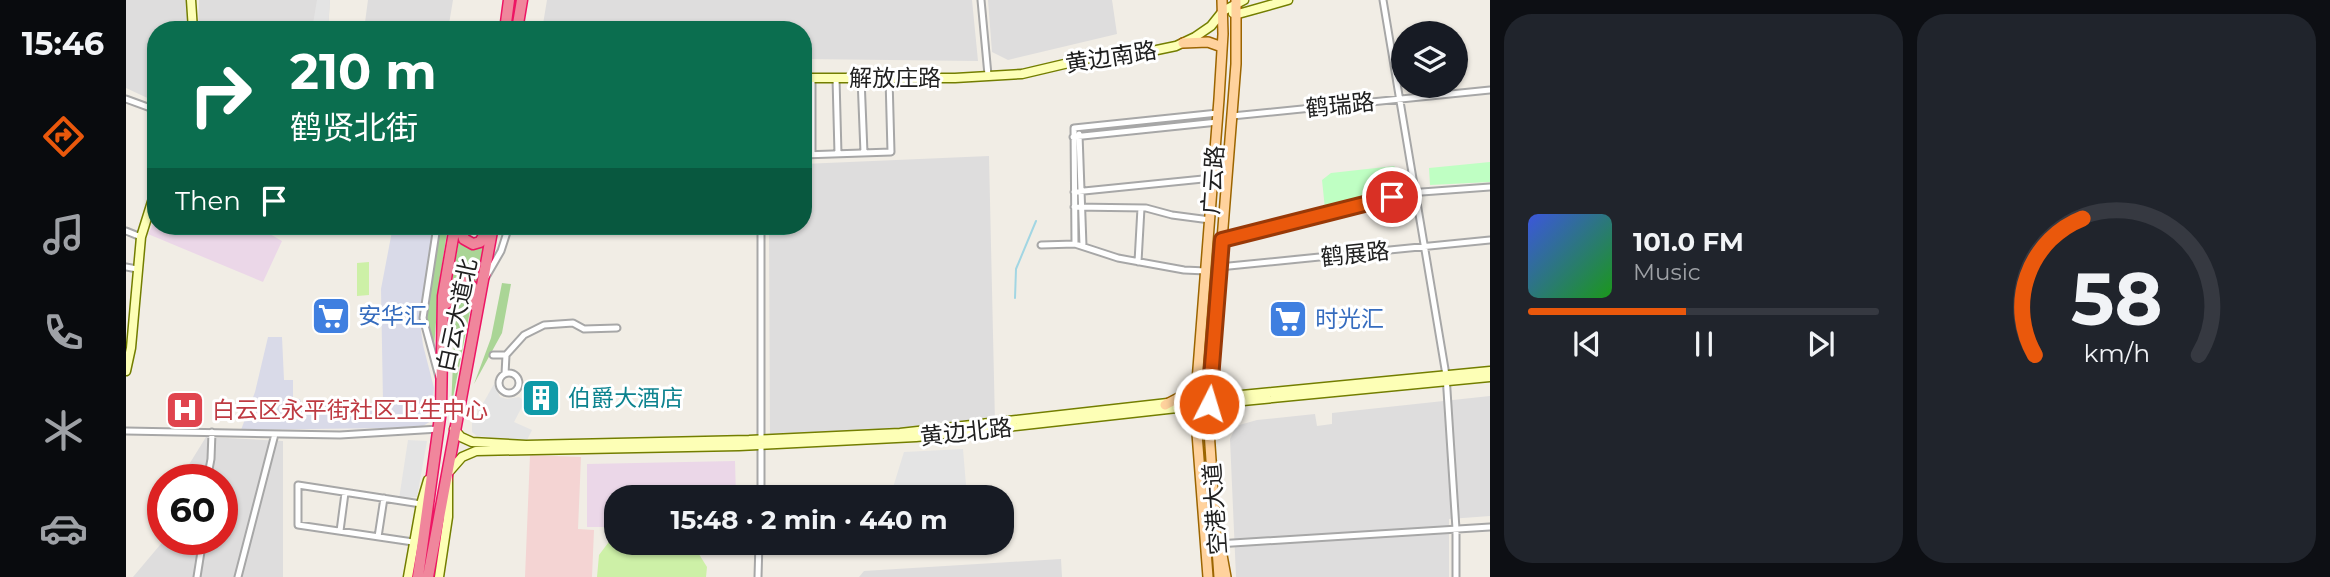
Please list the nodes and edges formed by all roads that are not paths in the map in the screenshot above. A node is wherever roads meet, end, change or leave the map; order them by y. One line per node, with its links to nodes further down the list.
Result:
1 (191, 0): 11 (street)
2 (509, 0): 12 (highway)
3 (522, 0): 13 (highway)
4 (981, 0): 16 (street)
5 (1222, 0): 9 (main road, 广云路)
6 (1284, 0): 10 (street)
7 (1383, 0): 25 (street)
8 (1239, 1): 9 (street, 黄边南路); 10 (main road, 广云路)
9 (1223, 11): 10 (street); 14 (street, 黄边南路); 15 (main road, 广云路)
10 (1238, 14): 22 (main road, 广云路)
11 (192, 21)
12 (506, 21)
13 (518, 21)
14 (1183, 43): 15 (main road); 16 (street, 黄边南路)
15 (1222, 47): 24 (main road, 广云路)
16 (988, 75): 20 (street, 解放庄路)
17 (812, 78): 18 (street, 解放庄路)
18 (836, 78): 19 (street, 解放庄路); 32 (street)
19 (861, 78): 20 (street, 解放庄路); 30 (street)
20 (889, 78): 30 (street)
21 (1490, 90): 25 (street, 鹤瑞路)
22 (1234, 96): 24 (main road); 27 (main road, 广云路)
23 (126, 99): 26 (street)
24 (1219, 99): 28 (main road, 广云路)
25 (1401, 99): 27 (street, 鹤瑞路); 37 (street)
26 (147, 107)
27 (1232, 116): 51 (main road, 广云路)
28 (1218, 117): 29 (street); 29 (street); 33 (main road, 广云路)
29 (1076, 136): 35 (street); 36 (street)
30 (864, 153): 32 (street)
31 (812, 154): 32 (street)
32 (838, 154)
33 (1213, 178): 35 (street); 41 (main road, 广云路)
34 (1490, 187): 37 (street)
35 (1081, 191): 36 (street); 55 (street)
36 (1074, 192): 38 (street)
37 (1417, 192): 51 (street); 56 (street)
38 (1074, 207): 39 (street); 53 (street)
39 (1141, 208): 41 (street); 57 (street)
40 (147, 218): 50 (street)
41 (1210, 220): 61 (main road, 广云路)
42 (126, 231): 50 (street)
43 (436, 235): 77 (street)
44 (453, 235): 64 (highway, 白云大道北)
45 (463, 235): 46 (highway)
46 (485, 235)
47 (490, 235): 62 (highway, 白云大道北)
48 (506, 235): 62 (street)
49 (761, 235): 90 (street)
50 (141, 237): 60 (street)
51 (1222, 240): 59 (main road, 广云路)
52 (1490, 240): 56 (street, 鹤展路)
53 (1075, 244): 54 (street); 55 (street)
54 (1041, 245)
55 (1083, 246): 57 (street)
56 (1425, 246): 59 (street, 鹤展路); 75 (street)
57 (1138, 261): 61 (street)
58 (126, 267): 60 (street)
59 (1219, 267): 67 (main road, 广云路)
60 (137, 269): 70 (street)
61 (1206, 271): 66 (main road, 广云路)
62 (485, 280): 63 (highway, 白云大道北)
63 (477, 318): 64 (highway); 86 (highway, 白云大道北)
64 (443, 322): 77 (highway, 白云大道北)
65 (617, 328): 69 (street)
66 (1199, 352): 67 (main road); 76 (main road, 广云路)
67 (1213, 353): 72 (main road, 广云路)
68 (493, 355): 69 (street)
69 (506, 355): 73 (street)
70 (127, 364)
71 (1490, 371): 75 (street, 黄边北路)
72 (1212, 372): 78 (main road); 79 (main road, 广云路)
73 (505, 374)
74 (1490, 377): 75 (street, 黄边北路)
75 (1446, 379): 78 (street, 黄边北路); 101 (street)
76 (1197, 380): 80 (main road, 广云路); 81 (main road)
77 (443, 388): 85 (highway, 白云大道北)
78 (1235, 398): 79 (street, 黄边北路); 83 (main road)
79 (1210, 402): 80 (street, 黄边北路); 83 (main road, 空港大道)
80 (1195, 404): 81 (street, 黄边北路); 82 (street, 黄边北路); 84 (main road, 空港大道)
81 (1165, 405): 90 (street, 黄边北路)
82 (1180, 409): 84 (main road); 90 (street, 黄边北路)
83 (1209, 424): 92 (main road, 空港大道)
84 (1195, 426): 91 (main road, 空港大道)
85 (439, 429): 89 (street); 94 (highway, 白云大道北)
86 (454, 429): 90 (street, 黄边北路); 95 (highway, 白云大道北)
87 (126, 431): 88 (street)
88 (212, 432): 89 (street); 93 (street)
89 (275, 433): 110 (street)
90 (762, 443): 95 (street, 黄边北路); 96 (street)
91 (1198, 456): 92 (main road); 106 (main road, 空港大道)
92 (1212, 457): 105 (main road, 空港大道)
93 (210, 464)
94 (432, 467): 99 (street); 112 (highway, 白云大道北)
95 (449, 473): 113 (highway, 白云大道北); 114 (street)
96 (761, 485)
97 (345, 493): 98 (street); 102 (street); 102 (street)
98 (384, 498): 99 (street); 103 (street)
99 (421, 503): 104 (street)
100 (1490, 527): 101 (street)
101 (1456, 529): 105 (street); 120 (street)
102 (340, 531): 103 (street)
103 (379, 537): 104 (street)
104 (413, 542): 111 (street)
105 (1217, 544): 118 (main road, 空港大道); 119 (main road)
106 (1205, 545): 116 (main road); 117 (main road, 空港大道)
107 (200, 555): 109 (street)
108 (759, 555): 115 (street)
109 (197, 577)
110 (238, 577)
111 (408, 577)
112 (418, 577)
113 (428, 577)
114 (439, 577)
115 (758, 577)
116 (1201, 577)
117 (1208, 577)
118 (1219, 577)
119 (1226, 577)
120 (1456, 577)

